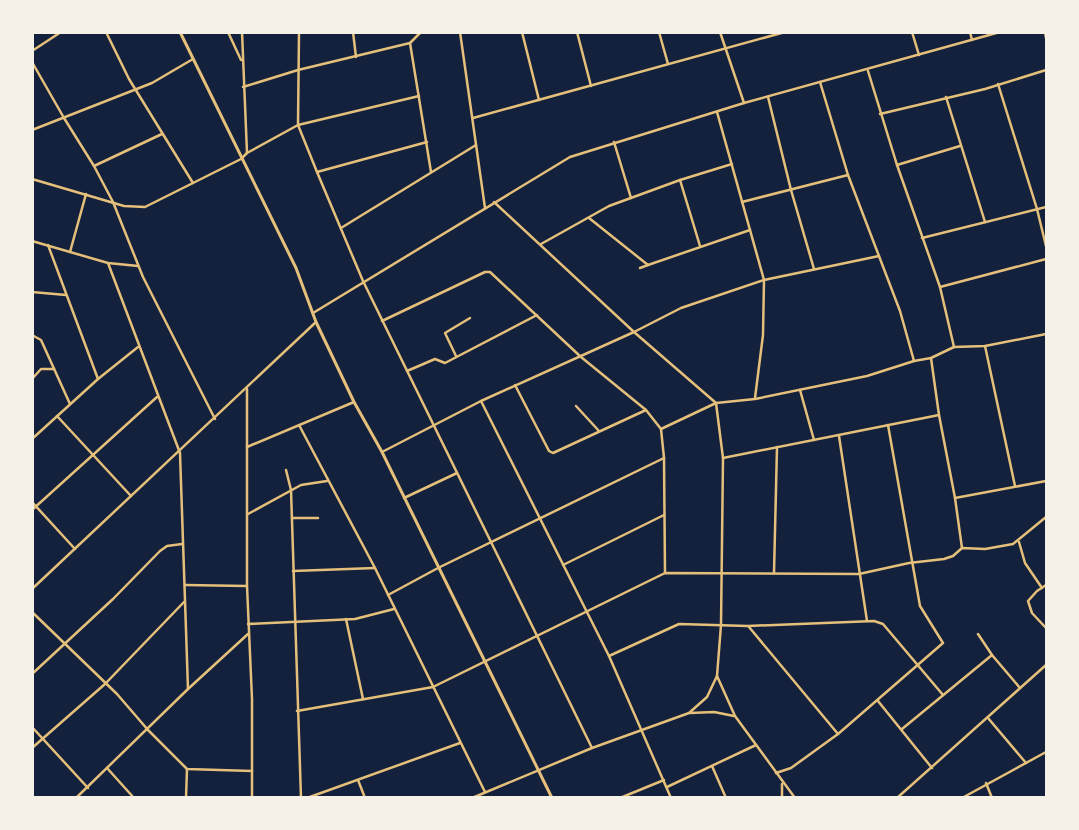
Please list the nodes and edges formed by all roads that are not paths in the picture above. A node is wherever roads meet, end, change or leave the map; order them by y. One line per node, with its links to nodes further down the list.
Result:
1 (61, 32): 24 (street)
2 (106, 32): 38 (street)
3 (180, 32): 27 (main road)
4 (228, 32): 29 (street)
5 (242, 32): 29 (street)
6 (298, 32): 31 (street)
7 (353, 32): 26 (street)
8 (421, 32): 22 (street)
9 (460, 32): 47 (street)
10 (522, 32): 42 (street)
11 (577, 32): 36 (street)
12 (659, 32): 30 (street)
13 (720, 32): 23 (street)
14 (785, 32): 19 (street)
15 (912, 32): 25 (street)
16 (970, 32): 21 (street)
17 (1000, 32): 21 (street)
18 (1045, 32): 20 (street)
19 (776, 34): 23 (street)
20 (1046, 38)
21 (972, 40): 25 (street)
22 (410, 43): 26 (street); 39 (street)
23 (725, 49): 30 (street); 43 (street)
24 (32, 51)
25 (919, 55): 33 (street)
26 (356, 57): 31 (street)
27 (193, 59): 38 (street); 56 (main road)
28 (32, 62): 46 (street)
29 (242, 62): 37 (street)
30 (668, 64): 36 (street)
31 (298, 70): 37 (street); 48 (street)
32 (1046, 70): 35 (street)
33 (868, 71): 34 (street); 45 (street)
34 (820, 82): 40 (street); 62 (street)
35 (998, 84): 41 (street); 74 (street)
36 (591, 86): 42 (street)
37 (243, 87): 55 (street)
38 (136, 89): 46 (street); 50 (street)
39 (419, 96): 48 (street); 51 (street)
40 (768, 97): 43 (street); 66 (street)
41 (946, 98): 45 (street); 54 (street)
42 (540, 100): 47 (street)
43 (744, 104): 44 (street)
44 (717, 112): 52 (street); 57 (street)
45 (880, 114): 58 (street)
46 (64, 118): 49 (street); 59 (street)
47 (473, 118): 53 (street)
48 (298, 125): 55 (street); 60 (street)
49 (32, 130)
50 (162, 134): 59 (street); 65 (street)
51 (426, 142): 60 (street); 61 (street)
52 (614, 142): 68 (street); 70 (street)
53 (476, 144): 61 (street); 73 (street)
54 (960, 146): 58 (street); 76 (street)
55 (247, 153): 56 (street)
56 (241, 159): 65 (street); 98 (main road)
57 (732, 164): 64 (street); 71 (street)
58 (897, 165): 79 (street)
59 (94, 166): 69 (street)
60 (317, 172): 77 (street)
61 (431, 172): 77 (street)
62 (848, 175): 66 (street); 86 (street)
63 (32, 179): 67 (street)
64 (680, 180): 68 (street); 83 (street)
65 (193, 183): 69 (street)
66 (791, 190): 71 (street); 92 (street)
67 (86, 194): 69 (street); 85 (street)
68 (631, 198): 75 (street)
69 (113, 202): 90 (street)
70 (494, 202): 73 (street); 81 (street)
71 (742, 202): 78 (street)
72 (1046, 206): 74 (street)
73 (485, 208): 94 (street)
74 (1037, 209): 76 (street); 84 (street)
75 (588, 218): 81 (street); 89 (street)
76 (985, 222): 79 (street)
77 (341, 228): 94 (street)
78 (750, 230): 83 (street); 93 (street)
79 (922, 238): 95 (street)
80 (32, 241): 82 (street)
81 (541, 244): 103 (street)
82 (48, 245): 85 (street); 97 (street)
83 (700, 246): 89 (street)
84 (1046, 246)
85 (70, 252): 88 (street)
86 (879, 256): 92 (street); 112 (street)
87 (1046, 259): 95 (street)
88 (108, 262): 90 (street); 107 (street)
89 (648, 265): 91 (street)
90 (138, 266): 130 (street)
91 (640, 268)
92 (815, 270): 93 (street)
93 (764, 280): 103 (street); 121 (street)
94 (363, 281): 98 (street); 101 (street)
95 (940, 287): 108 (street)
96 (32, 292): 97 (street)
97 (66, 294): 116 (street)
98 (313, 314): 102 (main road)
99 (537, 315): 101 (street); 109 (street); 110 (street)
100 (470, 318): 109 (street)
101 (382, 321): 114 (street)
102 (316, 322): 118 (street); 123 (main road)
103 (634, 332): 110 (street); 124 (street)
104 (1046, 334): 106 (street)
105 (32, 335): 113 (street)
106 (985, 346): 108 (street); 150 (street)
107 (138, 347): 116 (street); 120 (street)
108 (954, 347): 111 (street)
109 (456, 356): 114 (street)
110 (580, 356): 117 (street); 127 (street)
111 (931, 358): 112 (street); 129 (street)
112 (914, 360): 119 (street)
113 (54, 369): 115 (street); 125 (street)
114 (407, 371): 132 (street)
115 (32, 379)
116 (98, 379): 125 (street)
117 (515, 385): 122 (street); 135 (street)
118 (247, 389): 130 (street); 139 (street)
119 (800, 390): 121 (street); 138 (street)
120 (158, 396): 142 (street); 143 (street)
121 (755, 399): 124 (street)
122 (481, 401): 132 (street); 163 (street)
123 (354, 402): 131 (street); 141 (main road)
124 (716, 403): 134 (street); 145 (street)
125 (70, 404): 128 (street)
126 (576, 406): 135 (street)
127 (646, 410): 134 (street); 135 (street)
128 (57, 416): 137 (street); 143 (street)
129 (938, 416): 133 (street); 154 (street)
130 (215, 419): 142 (street)
131 (299, 425): 139 (street); 148 (street)
132 (434, 425): 141 (street); 147 (street)
133 (888, 425): 136 (street); 169 (street)
134 (661, 429): 144 (street)
135 (599, 431)
136 (838, 436): 138 (street); 177 (street)
137 (32, 439)
138 (814, 440): 140 (street)
139 (247, 447): 158 (street)
140 (777, 447): 145 (street); 176 (street)
141 (382, 452): 153 (main road)
142 (180, 453): 152 (street); 166 (street)
143 (93, 455): 152 (street); 156 (street)
144 (664, 458): 159 (street); 163 (street)
145 (722, 458): 174 (street)
146 (286, 470): 151 (street)
147 (457, 473): 153 (street); 164 (street)
148 (327, 481): 151 (street); 171 (street)
149 (1046, 481): 150 (street)
150 (1015, 486): 154 (street)
151 (291, 490): 158 (street); 161 (street)
152 (131, 496): 168 (street)
153 (404, 498): 172 (main road)
154 (955, 498): 167 (street)
155 (32, 502): 156 (street)
156 (36, 506): 157 (street); 168 (street)
157 (32, 510)
158 (248, 514): 180 (street)
159 (664, 515): 170 (street); 175 (street)
160 (1046, 516): 165 (street)
161 (292, 518): 162 (street); 173 (street)
162 (318, 518)
163 (540, 519): 164 (street); 170 (street)
164 (491, 542): 172 (street); 197 (street)
165 (1018, 542): 167 (street); 181 (street)
166 (182, 544): 178 (street); 198 (street)
167 (962, 548): 169 (street)
168 (75, 549): 182 (street)
169 (914, 562): 177 (street); 203 (street)
170 (563, 565): 186 (street)
171 (375, 568): 173 (street); 183 (street)
172 (438, 568): 183 (street); 201 (main road)
173 (293, 571): 188 (street)
174 (720, 572): 175 (street); 176 (street); 192 (street)
175 (665, 573): 186 (street)
176 (774, 573): 177 (street)
177 (859, 574): 190 (street)
178 (185, 585): 180 (street); 184 (street)
179 (1046, 585): 181 (street)
180 (247, 586): 191 (street)
181 (1042, 588): 194 (street)
182 (32, 589)
183 (388, 595): 185 (street)
184 (184, 601): 206 (street); 209 (street)
185 (394, 609): 189 (street); 207 (street)
186 (586, 611): 197 (street); 200 (street)
187 (32, 612): 198 (street)
188 (294, 620): 189 (street); 191 (street); 213 (street)
189 (346, 620): 211 (street)
190 (868, 621): 193 (street); 203 (street)
191 (248, 624): 195 (street)
192 (721, 626): 193 (street); 200 (street); 205 (street)
193 (748, 626): 221 (street)
194 (1046, 628)
195 (248, 634): 209 (street); 234 (street)
196 (978, 634): 199 (street)
197 (537, 635): 201 (street); 226 (street)
198 (64, 643): 204 (street); 206 (street)
199 (992, 655): 208 (street); 210 (street)
200 (609, 656): 220 (street)
201 (484, 662): 207 (street); 233 (main road)
202 (1046, 665): 208 (street)
203 (918, 666): 210 (street); 212 (street)
204 (32, 674)
205 (717, 676): 214 (street); 215 (street)
206 (105, 684): 219 (street); 222 (street)
207 (433, 687): 211 (street); 223 (street)
208 (1020, 688): 216 (street)
209 (188, 689): 219 (street)
210 (943, 696): 218 (street)
211 (363, 699): 213 (street)
212 (877, 700): 218 (street); 221 (street)
213 (297, 711): 247 (street)
214 (689, 713): 215 (street); 220 (street)
215 (734, 716): 224 (street)
216 (988, 718): 228 (street); 231 (street)
217 (32, 727): 222 (street)
218 (902, 729): 231 (street)
219 (148, 730): 230 (street); 232 (street)
220 (642, 730): 226 (street); 237 (street)
221 (838, 734): 235 (street)
222 (43, 738): 225 (street); 241 (street)
223 (460, 743): 236 (street); 242 (street)
224 (756, 746): 229 (street); 235 (street)
225 (32, 748)
226 (592, 748): 233 (street)
227 (1046, 752): 228 (street)
228 (1026, 762): 239 (street)
229 (712, 766): 240 (street); 254 (street)
230 (106, 768): 241 (street); 243 (street)
231 (932, 768): 257 (street)
232 (187, 769): 234 (street); 245 (street)
233 (538, 771): 242 (street); 251 (main road)
234 (252, 772): 246 (street)
235 (776, 773): 238 (street)
236 (358, 780): 248 (street); 249 (street)
237 (664, 780): 240 (street); 252 (street)
238 (782, 782): 255 (street); 256 (street)
239 (986, 783): 258 (street); 259 (street)
240 (667, 787): 253 (street)
241 (88, 788): 244 (street)
242 (485, 792): 250 (street)
243 (132, 797)
244 (76, 798)
245 (186, 798)
246 (252, 798)
247 (301, 798)
248 (308, 798)
249 (365, 798)
250 (472, 798)
251 (552, 798)
252 (620, 798)
253 (671, 798)
254 (726, 798)
255 (782, 798)
256 (795, 798)
257 (897, 798)
258 (962, 798)
259 (992, 798)

